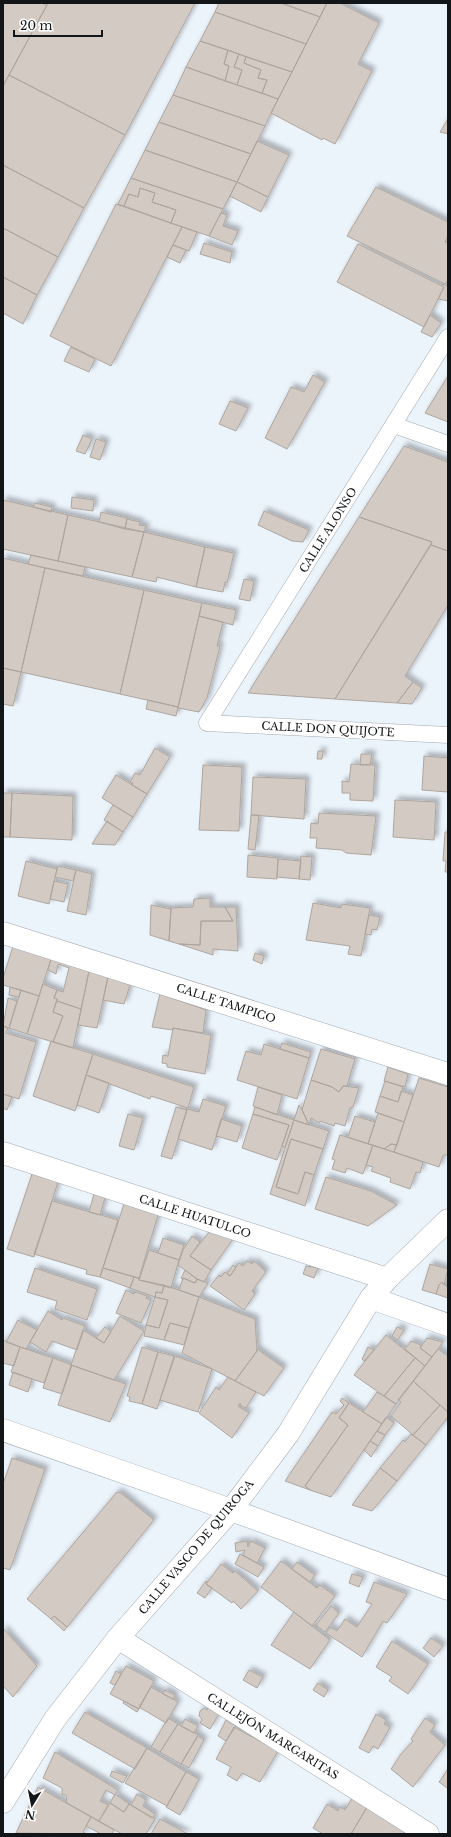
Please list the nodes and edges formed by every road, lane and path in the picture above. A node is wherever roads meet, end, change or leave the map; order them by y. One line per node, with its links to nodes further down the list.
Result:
1 (448, 337): 2 (lane, CALLE ALONSO)
2 (394, 425): 3 (lane); 4 (lane, CALLE ALONSO)
3 (448, 444)
4 (208, 723): 5 (lane, CALLE DON QUIJOTE)
5 (448, 735)
6 (3, 933): 7 (street, CALLE TAMPICO)
7 (448, 1074)
8 (3, 1153): 10 (street, CALLE HUATULCO)
9 (448, 1220): 10 (street, CALLE VASCO DE QUIROGA)
10 (387, 1279): 11 (street, CALLE VASCO DE QUIROGA)
11 (371, 1298): 12 (street); 14 (street, CALLE VASCO DE QUIROGA)
12 (448, 1325)
13 (3, 1430): 14 (street)
14 (231, 1510): 15 (street); 16 (street, CALLE VASCO DE QUIROGA)
15 (448, 1589)
16 (118, 1638): 17 (street, CALLE VASCO DE QUIROGA); 18 (street, CALLEJÓN MARGARITAS)
17 (3, 1802)
18 (428, 1834)

